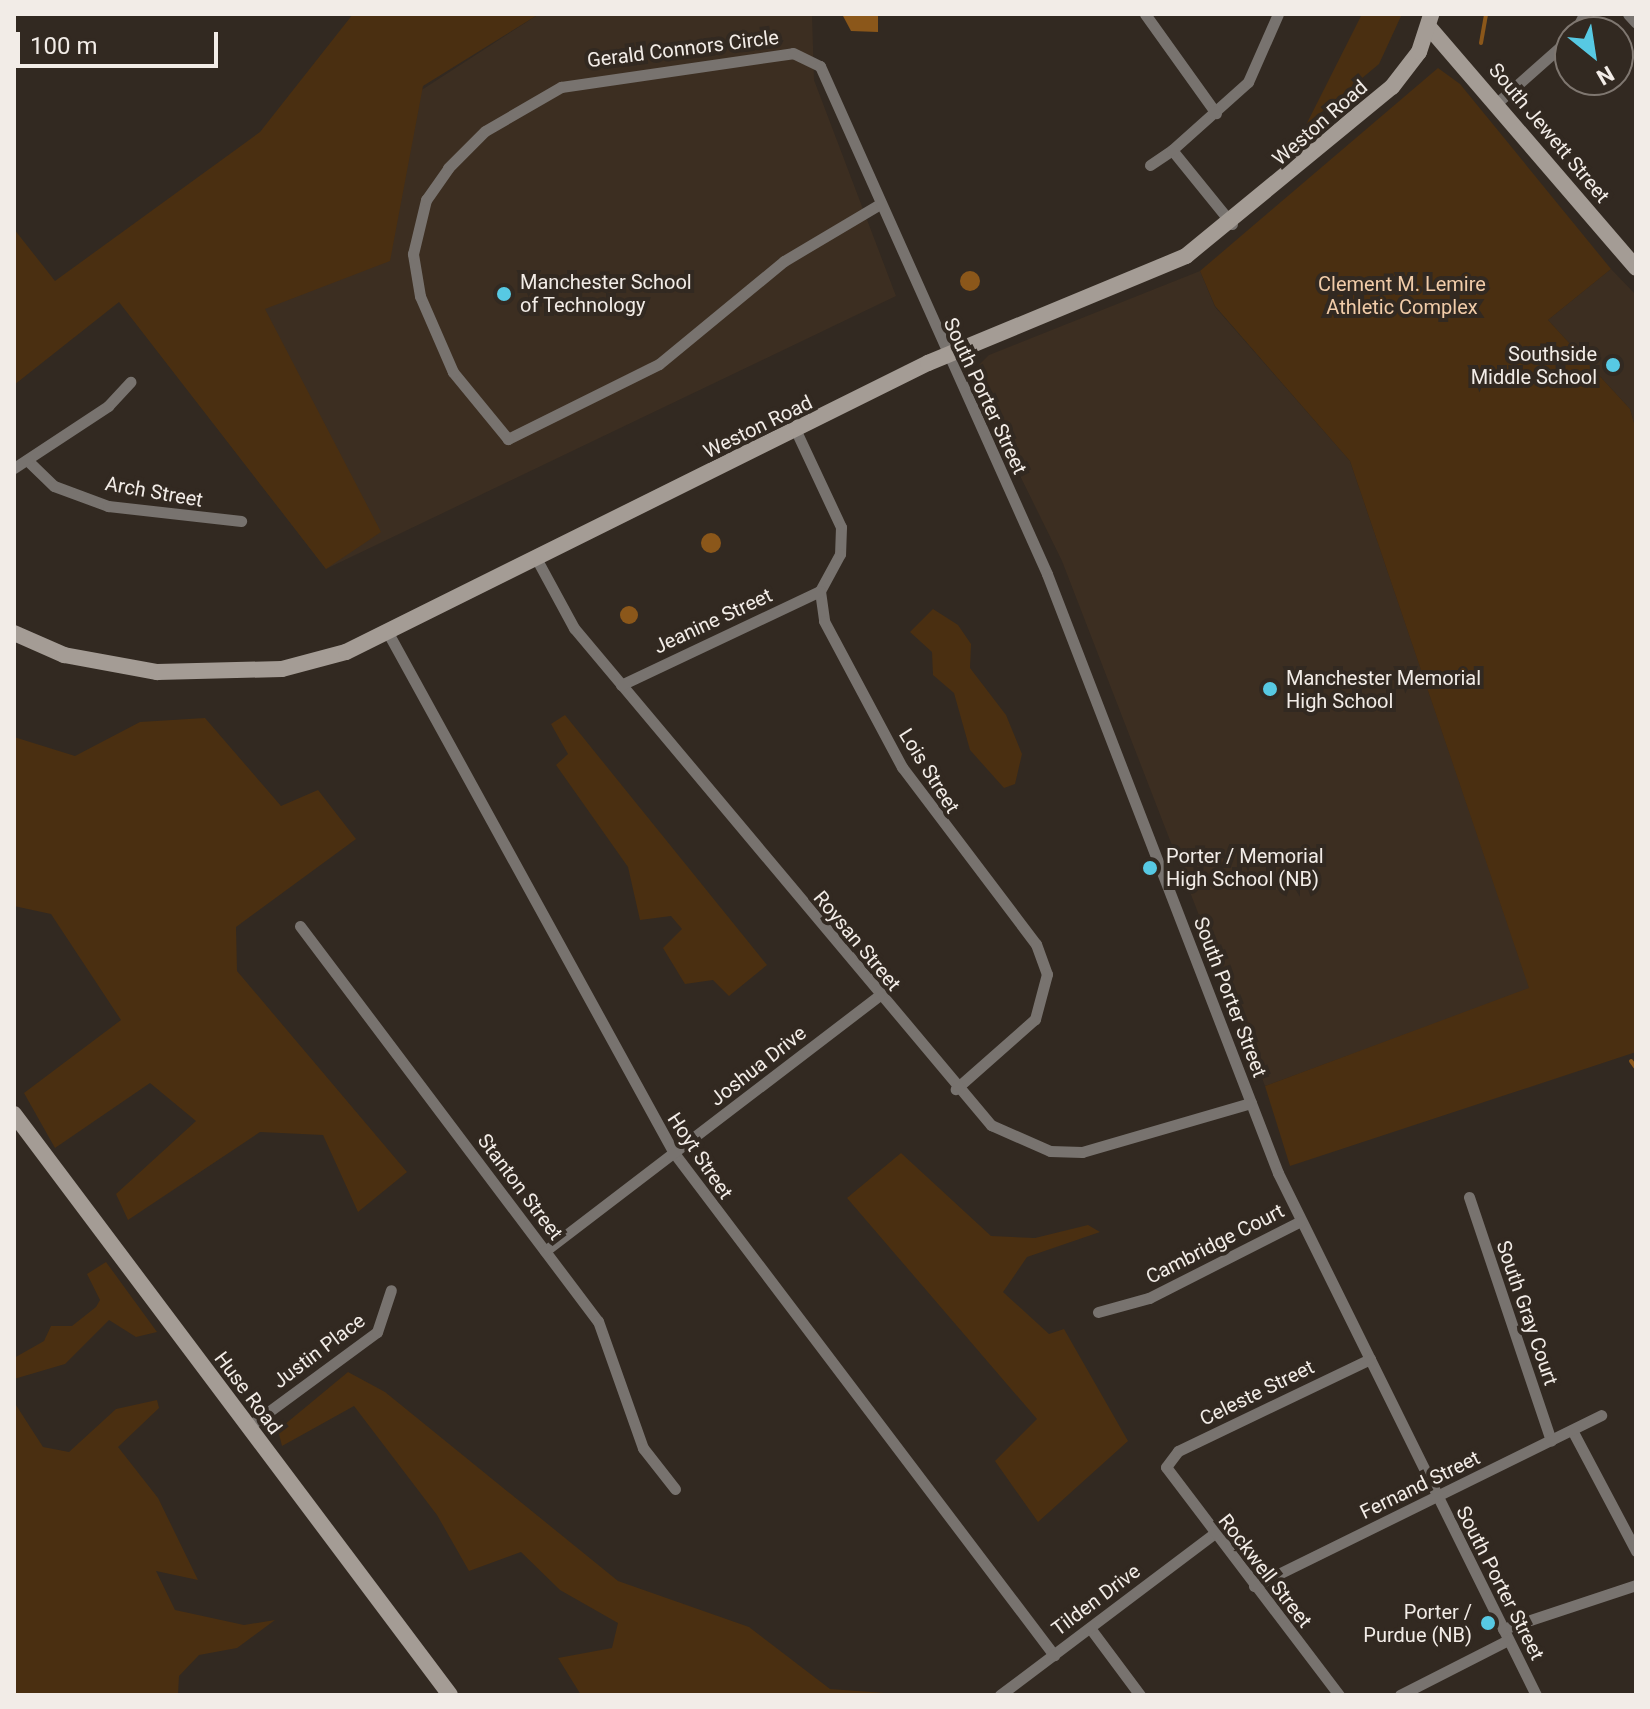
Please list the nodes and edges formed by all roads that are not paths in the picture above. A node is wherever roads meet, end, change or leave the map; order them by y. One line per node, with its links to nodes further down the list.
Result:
1 (1145, 14): 9 (street)
2 (1278, 14): 9 (street)
3 (1628, 14): 5 (street)
4 (1430, 20): 8 (street, South Jewett Street); 13 (street, Weston Road)
5 (1636, 23)
6 (1554, 52): 8 (street)
7 (827, 77): 12 (street, South Porter Street); 12 (street, Gerald Connors Circle)
8 (1498, 102): 14 (street, South Jewett Street)
9 (1216, 113): 10 (street)
10 (1172, 150): 11 (street); 13 (street)
11 (1150, 165)
12 (880, 204): 15 (street, South Porter Street)
13 (1232, 224): 15 (street, Weston Road)
14 (1636, 268)
15 (945, 356): 17 (street, Weston Road); 29 (street, South Porter Street)
16 (130, 382): 18 (street)
17 (796, 431): 21 (street, Weston Road); 22 (street)
18 (27, 460): 19 (street); 20 (street, Arch Street)
19 (14, 468)
20 (241, 521)
21 (536, 558): 23 (street, Weston Road); 25 (street, Roysan Street)
22 (820, 591): 25 (street, Jeanine Street); 28 (street, Lois Street)
23 (387, 631): 24 (street, Weston Road); 31 (street, Hoyt Street)
24 (14, 633)
25 (621, 685): 27 (street, Roysan Street)
26 (300, 926): 34 (street, Stanton Street)
27 (879, 996): 28 (street, Roysan Street); 31 (street, Joshua Drive)
28 (956, 1089): 29 (street, Roysan Street)
29 (1251, 1103): 33 (street, South Porter Street)
30 (14, 1114): 39 (street, Huse Road)
31 (674, 1153): 34 (street, Joshua Drive); 51 (street, Hoyt Street)
32 (1469, 1197): 41 (street, South Gray Court)
33 (1301, 1221): 36 (street, Cambridge Court); 37 (street, South Porter Street)
34 (545, 1251): 43 (street, Stanton Street)
35 (391, 1290): 39 (street, Justin Place)
36 (1098, 1312)
37 (1370, 1359): 42 (street, Celeste Street); 44 (street, South Porter Street)
38 (1601, 1415): 40 (street, Fernand Street)
39 (248, 1427): 52 (street, Huse Road)
40 (1572, 1430): 41 (street, Fernand Street); 46 (street)
41 (1551, 1441): 44 (street, Fernand Street)
42 (1166, 1467): 45 (street, Rockwell Street)
43 (675, 1489)
44 (1436, 1497): 48 (street, Fernand Street); 50 (street, South Porter Street)
45 (1214, 1534): 48 (street, Rockwell Street); 49 (street, Tilden Drive)
46 (1636, 1551)
47 (1636, 1585): 50 (street)
48 (1254, 1586): 55 (street, Rockwell Street)
49 (1090, 1628): 51 (street, Tilden Drive); 54 (street)
50 (1505, 1634): 56 (street); 57 (street, South Porter Street)
51 (1054, 1655): 53 (street, Tilden Drive)
52 (450, 1695)
53 (1000, 1695)
54 (1140, 1695)
55 (1339, 1695)
56 (1400, 1695)
57 (1536, 1695)

